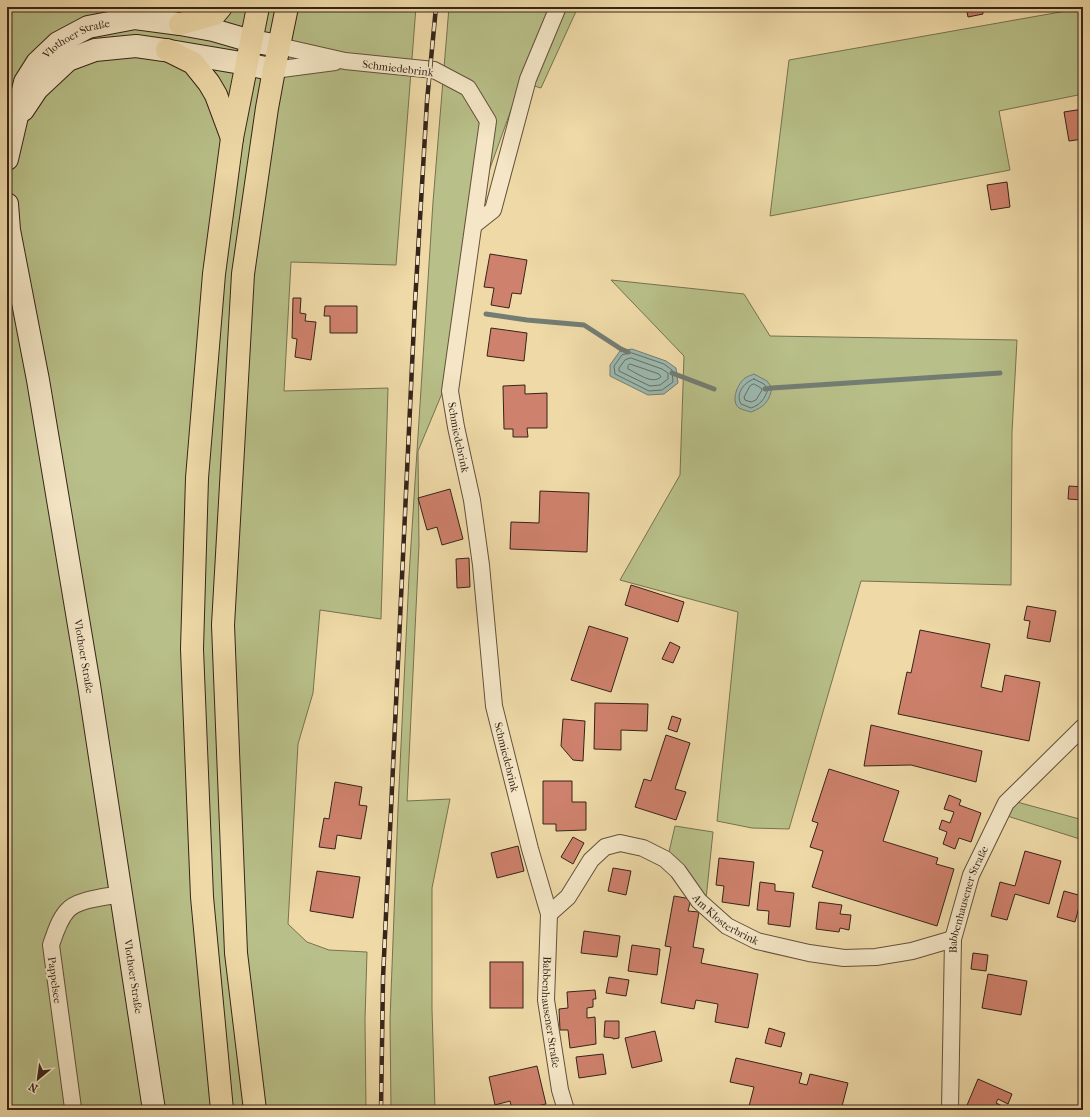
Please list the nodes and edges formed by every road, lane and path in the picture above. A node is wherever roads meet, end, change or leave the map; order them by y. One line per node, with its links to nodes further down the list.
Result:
1 (221, 7): 5 (main road)
2 (258, 7): 6 (main road)
3 (287, 7): 7 (main road)
4 (558, 7): 16 (street)
5 (180, 24): 6 (main road, Vlothoer Straße); 12 (main road, Vlothoer Straße)
6 (252, 41): 7 (main road, Vlothoer Straße); 10 (main road)
7 (279, 46): 9 (street, Schmiedebrink); 11 (main road)
8 (167, 50): 10 (main road, Vlothoer Straße); 12 (main road, Vlothoer Straße); 13 (main road)
9 (345, 61): 11 (street, Schmiedebrink); 16 (street, Schmiedebrink)
10 (247, 64): 11 (main road, Vlothoer Straße); 13 (main road)
11 (274, 70): 24 (main road)
12 (15, 121): 14 (main road, Vlothoer Straße)
13 (232, 138): 23 (main road)
14 (7, 159)
15 (7, 204): 18 (main road, Vlothoer Straße)
16 (474, 225): 19 (street, Schmiedebrink)
17 (1083, 727): 20 (street, Babbenhausener Straße)
18 (121, 894): 21 (street, Pappelsee); 22 (main road, Vlothoer Straße)
19 (549, 914): 20 (street, Am Klosterbrink); 25 (street, Babbenhausener Straße)
20 (953, 939): 26 (street, Babbenhausener Straße)
21 (72, 1110)
22 (154, 1110)
23 (222, 1110)
24 (254, 1110)
25 (566, 1110)
26 (950, 1110)

